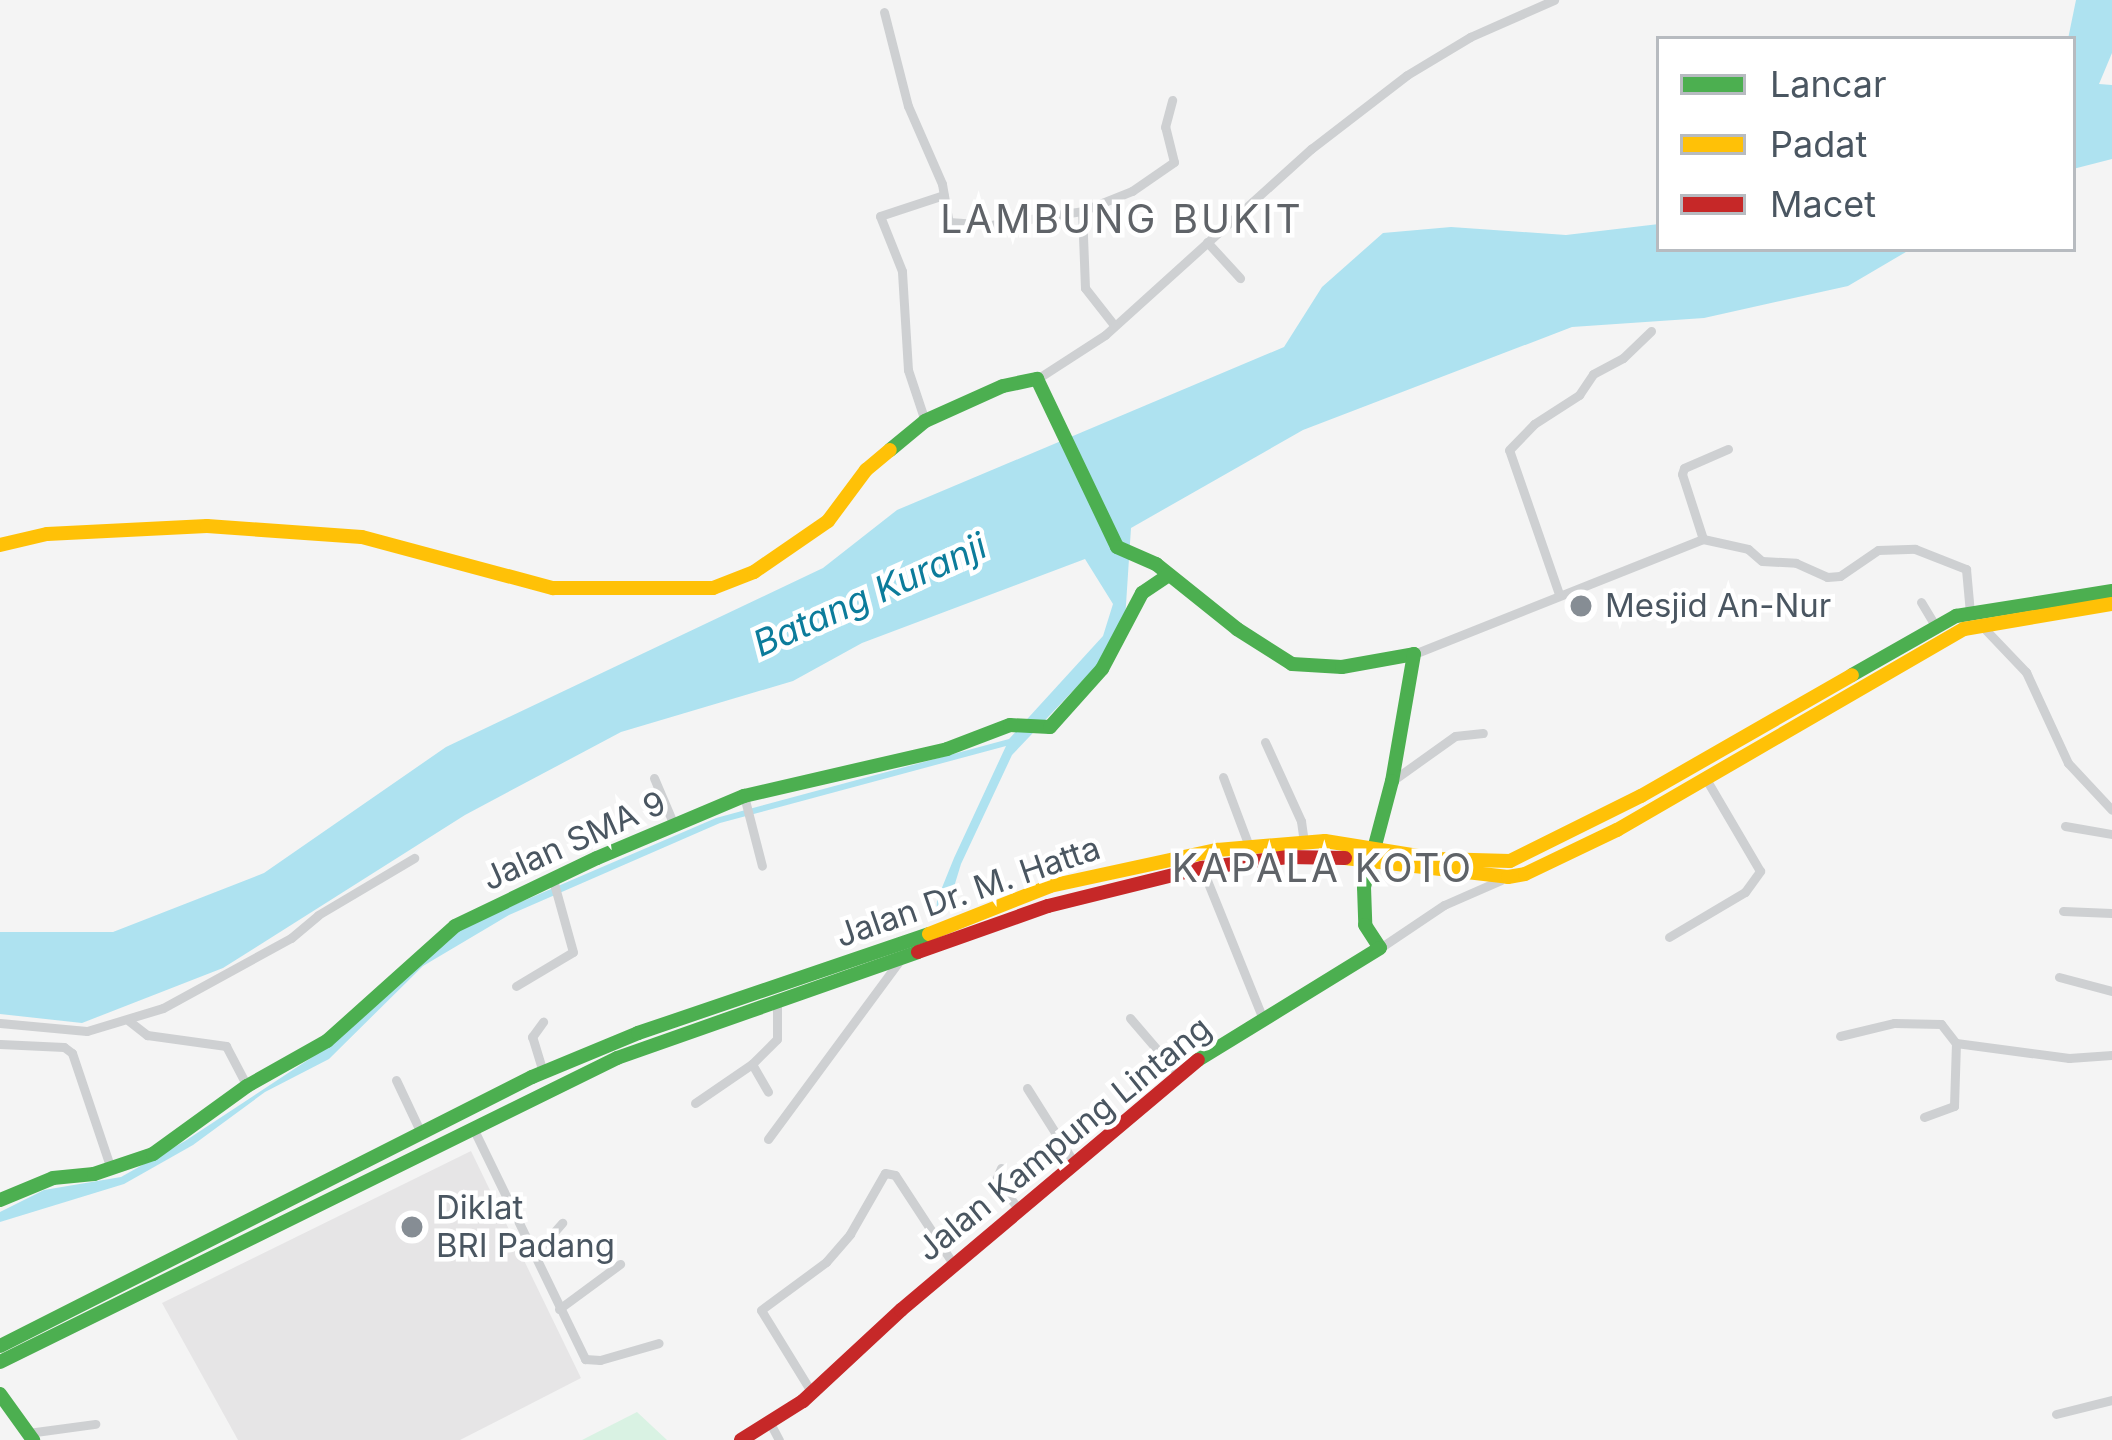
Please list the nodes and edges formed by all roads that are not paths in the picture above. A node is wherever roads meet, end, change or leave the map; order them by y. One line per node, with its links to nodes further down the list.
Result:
1 (1554, 0): 6 (street)
2 (884, 11): 4 (street)
3 (1172, 100): 5 (street)
4 (944, 195): 5 (street); 11 (street)
5 (1082, 211): 8 (street)
6 (1207, 242): 7 (street); 8 (street)
7 (1240, 278)
8 (1114, 325): 10 (street)
9 (1652, 332): 17 (street)
10 (1037, 379): 11 (main road); 15 (main road)
11 (925, 421): 14 (main road)
12 (1728, 449): 13 (street)
13 (1703, 539): 17 (street); 20 (street)
14 (0, 545)
15 (1169, 575): 23 (main road); 32 (main road, Jalan SMA 9)
16 (2112, 591): 20 (main road, Jalan Dr. M. Hatta)
17 (1559, 594): 23 (street)
18 (1921, 602): 22 (street)
19 (2112, 604): 21 (main road)
20 (1970, 613): 22 (main road, Jalan Dr. M. Hatta)
21 (1982, 626): 27 (main road); 33 (street)
22 (1936, 627): 25 (main road, Jalan Dr. M. Hatta)
23 (1414, 653): 31 (main road)
24 (1483, 733): 31 (street)
25 (1736, 740): 27 (main road); 41 (main road, Jalan Dr. M. Hatta)
26 (1265, 742): 37 (street)
27 (1744, 755): 30 (main road)
28 (1223, 777): 38 (street)
29 (654, 778): 34 (street)
30 (1706, 779): 44 (main road); 48 (street)
31 (1392, 781): 39 (main road)
32 (746, 802): 34 (main road, Jalan SMA 9); 42 (street)
33 (2112, 810)
34 (674, 825): 45 (main road, Jalan SMA 9)
35 (2065, 826): 36 (street)
36 (2112, 834)
37 (1304, 843): 38 (main road, Jalan Dr. M. Hatta); 39 (main road, Jalan Dr. M. Hatta)
38 (1249, 846): 66 (main road, Jalan Dr. M. Hatta)
39 (1373, 855): 41 (main road, Jalan Dr. M. Hatta); 43 (main road, Jalan Dr. M. Hatta); 44 (main road, Jalan Dr. M. Hatta); 49 (main road)
40 (413, 858): 57 (street)
41 (1510, 861): 44 (street)
42 (762, 866)
43 (1202, 868): 50 (main road, Jalan Dr. M. Hatta); 56 (street)
44 (1508, 878): 49 (street, Jalan Kampung Lintang)
45 (556, 886): 52 (street); 68 (main road, Jalan SMA 9)
46 (2063, 911): 47 (street)
47 (2112, 913)
48 (1669, 937)
49 (1379, 948): 56 (main road, Jalan Kampung Lintang)
50 (893, 963): 54 (main road, Jalan Dr. M. Hatta); 76 (street)
51 (2059, 976): 53 (street)
52 (516, 986)
53 (2112, 991)
54 (777, 1005): 64 (street); 70 (main road, Jalan Dr. M. Hatta)
55 (1130, 1018): 65 (street)
56 (1263, 1019): 65 (main road, Jalan Kampung Lintang)
57 (129, 1022): 59 (street); 68 (street)
58 (543, 1022): 66 (street)
59 (0, 1023)
60 (1840, 1036): 61 (street)
61 (1956, 1043): 63 (street); 73 (street)
62 (0, 1044): 79 (street)
63 (2112, 1055)
64 (752, 1064): 71 (street); 72 (street)
65 (1178, 1074): 77 (main road, Jalan Kampung Lintang)
66 (537, 1075): 70 (main road); 75 (main road, Jalan Dr. M. Hatta)
67 (396, 1080): 75 (street)
68 (248, 1086): 79 (main road, Jalan SMA 9)
69 (1028, 1088): 77 (street)
70 (540, 1092): 74 (main road, Jalan Dr. M. Hatta)
71 (768, 1092)
72 (695, 1103)
73 (1924, 1117)
74 (473, 1128): 83 (street); 86 (main road, Jalan Dr. M. Hatta)
75 (421, 1133): 86 (main road, Jalan Dr. M. Hatta)
76 (768, 1139)
77 (1076, 1164): 81 (main road, Jalan Kampung Lintang)
78 (1001, 1168): 81 (street)
79 (111, 1169): 80 (main road, Jalan SMA 9)
80 (0, 1201)
81 (1020, 1211): 85 (main road, Jalan Kampung Lintang)
82 (562, 1223): 83 (street)
83 (533, 1255): 87 (street)
84 (620, 1264): 87 (street)
85 (954, 1265): 91 (main road, Jalan Kampung Lintang); 91 (street)
86 (131, 1292): 89 (main road, Jalan Dr. M. Hatta); 90 (main road, Jalan Dr. M. Hatta)
87 (560, 1309): 88 (street)
88 (659, 1343)
89 (0, 1346)
90 (0, 1361)
91 (812, 1393): 96 (main road, Jalan Kampung Lintang)
92 (0, 1394): 95 (main road)
93 (2112, 1400): 94 (street)
94 (2056, 1414)
95 (6, 1415): 98 (main road)
96 (770, 1423): 99 (main road, Jalan Kampung Lintang); 100 (street)
97 (95, 1424): 98 (street)
98 (29, 1437)
99 (741, 1440)
100 (779, 1440)

